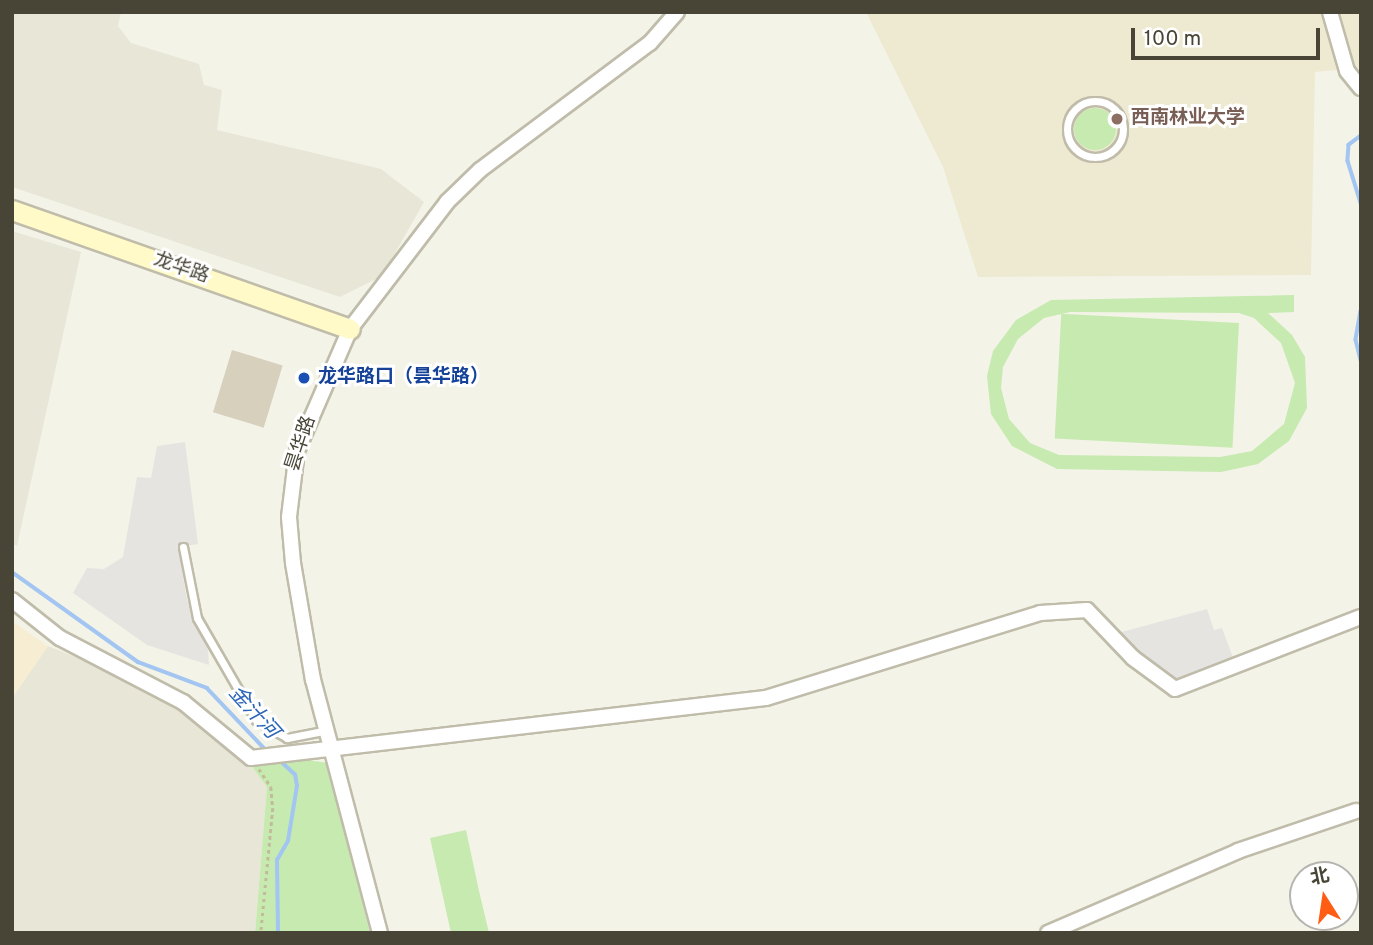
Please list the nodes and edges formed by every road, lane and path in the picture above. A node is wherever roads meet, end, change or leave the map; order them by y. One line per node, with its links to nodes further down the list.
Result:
1 (677, 12): 6 (street, 昙华路)
2 (1330, 12): 3 (street)
3 (1361, 88)
4 (1068, 136): 4 (lane)
5 (12, 210): 6 (street, 龙华路)
6 (350, 329): 10 (street, 昙华路)
7 (183, 547): 10 (lane)
8 (12, 600): 12 (street)
9 (1361, 617): 11 (street)
10 (328, 730): 11 (street, 昙华路)
11 (334, 749): 12 (street); 15 (street, 昙华路)
12 (251, 758): 14 (path)
13 (1356, 811): 16 (street)
14 (261, 933)
15 (380, 933)
16 (1048, 933)

